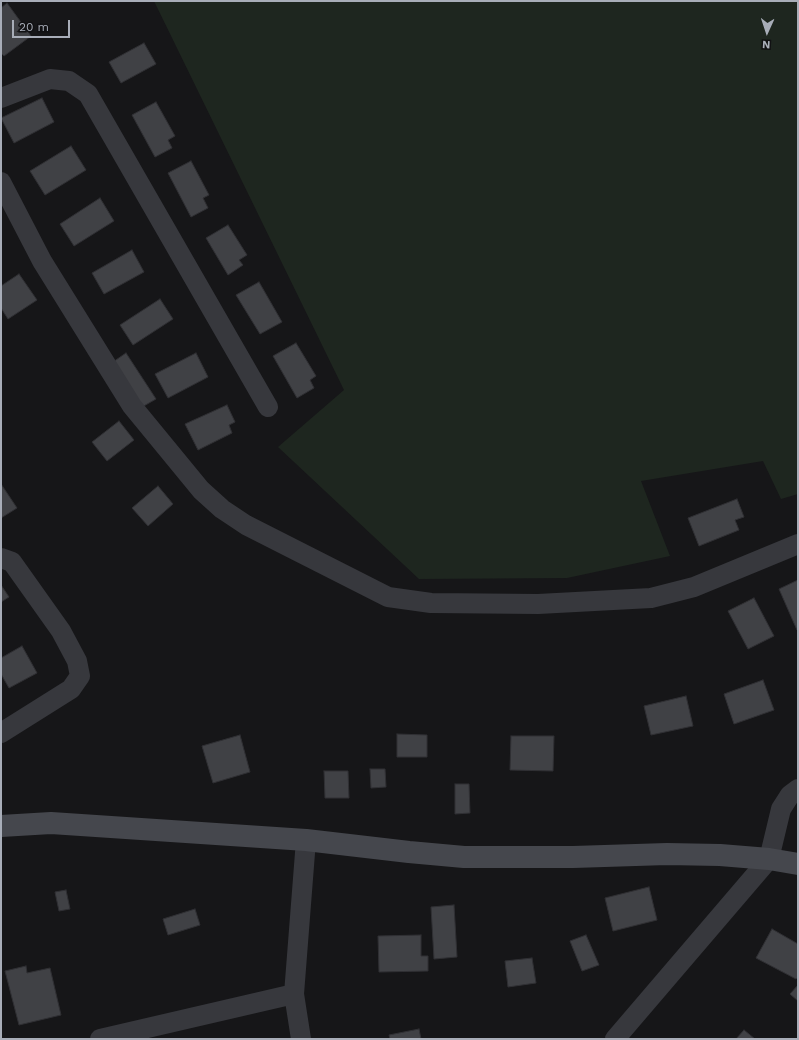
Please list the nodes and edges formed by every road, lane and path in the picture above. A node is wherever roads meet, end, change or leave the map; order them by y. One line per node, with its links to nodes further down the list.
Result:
1 (1, 98): 3 (street)
2 (1, 182): 4 (street)
3 (268, 407)
4 (798, 544)
5 (1, 558): 6 (street)
6 (1, 733)
7 (798, 789): 10 (street)
8 (1, 826): 9 (street)
9 (306, 840): 10 (street); 12 (street)
10 (769, 859): 11 (street); 15 (street)
11 (797, 864)
12 (294, 994): 13 (street); 14 (street)
13 (100, 1039)
14 (301, 1039)
15 (615, 1039)

